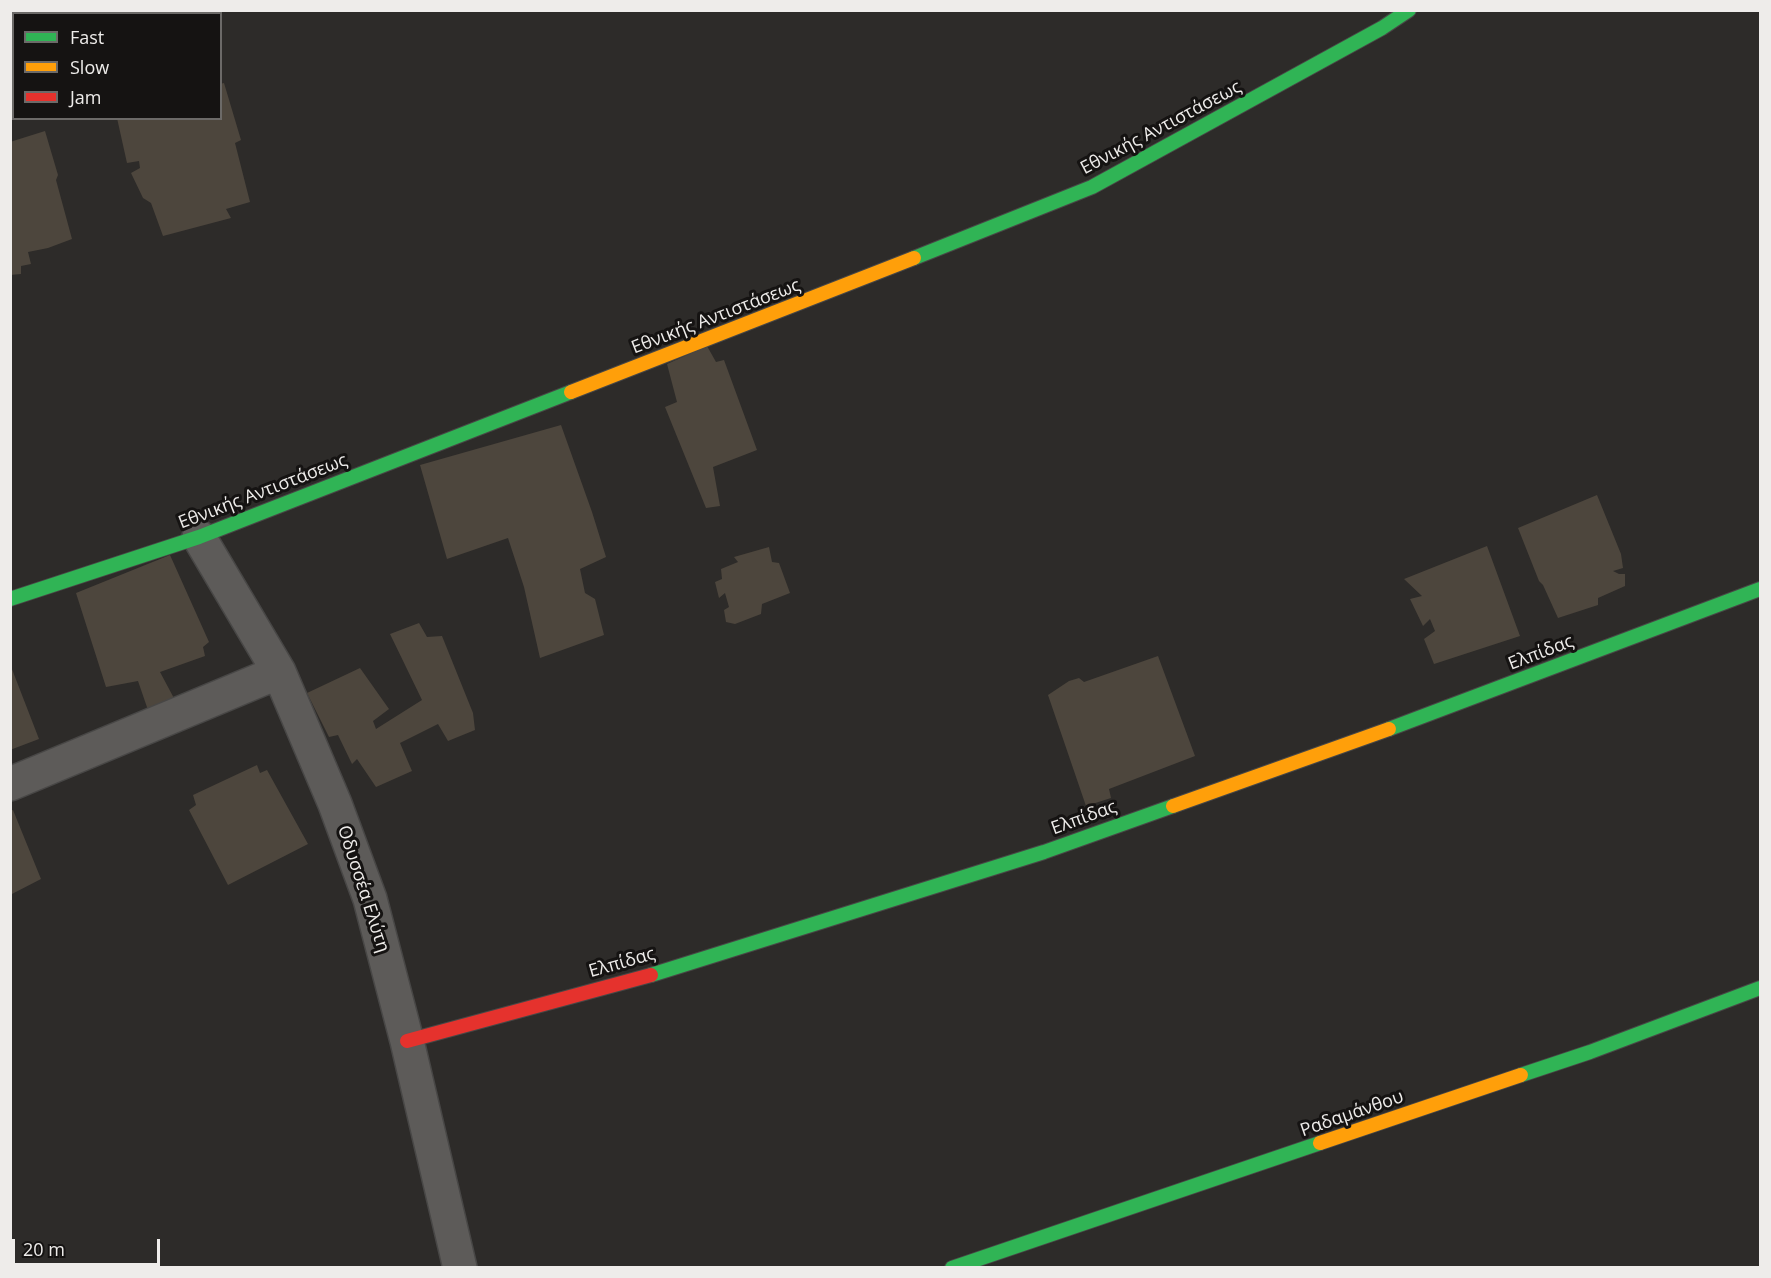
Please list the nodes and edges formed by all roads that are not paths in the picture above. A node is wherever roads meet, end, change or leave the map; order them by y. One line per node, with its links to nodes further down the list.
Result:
1 (1409, 10): 2 (street, Εθνικής Αντιστάσεως)
2 (199, 537): 4 (street, Εθνικής Αντιστάσεως); 5 (street, Οδυσσέα Ελύτη)
3 (1761, 589): 8 (street, Ελπίδας)
4 (10, 600)
5 (279, 672): 6 (street); 8 (street, Οδυσσέα Ελύτη)
6 (10, 784)
7 (1761, 988): 10 (street, Ραδαμάνθου)
8 (407, 1041): 9 (street, Οδυσσέα Ελύτη)
9 (460, 1268)
10 (952, 1268)

